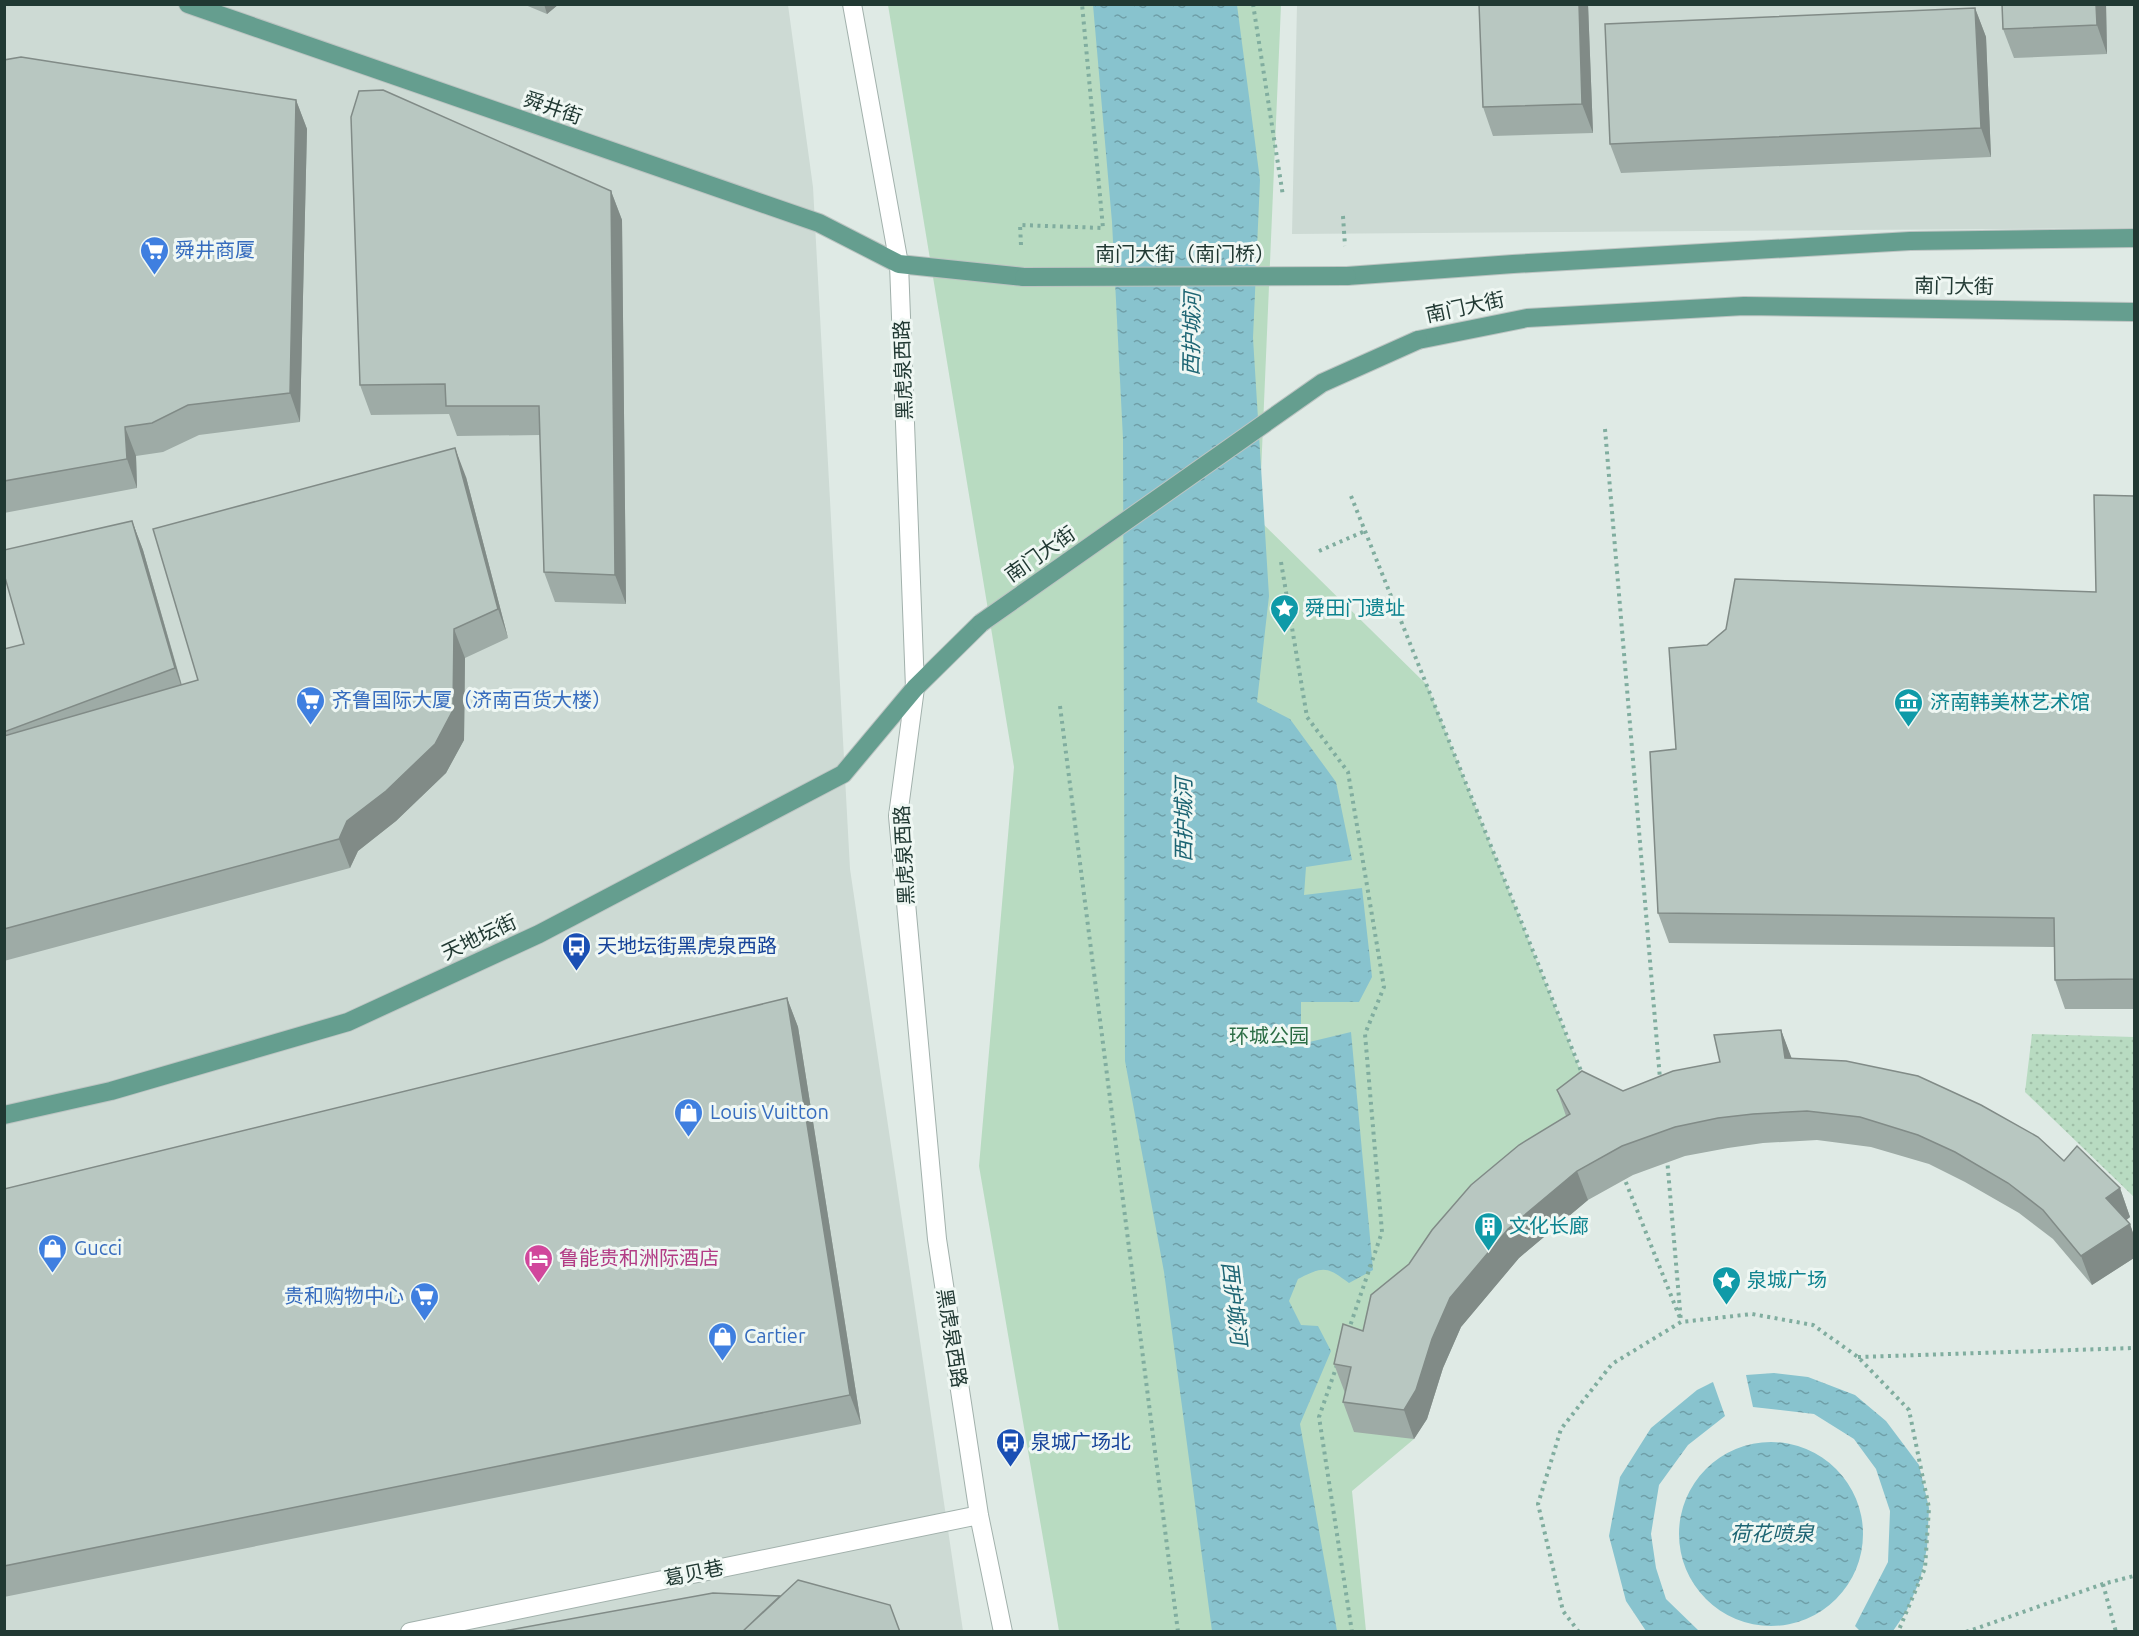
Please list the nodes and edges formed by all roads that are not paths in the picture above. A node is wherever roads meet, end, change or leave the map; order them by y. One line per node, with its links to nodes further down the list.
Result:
1 (188, 4): 4 (main road, 舜井街)
2 (852, 4): 4 (street, 黑虎泉西路)
3 (2134, 238): 5 (main road, 南门大街)
4 (898, 264): 5 (main road, 南门大街（南门桥）, bridge); 7 (street, 黑虎泉西路)
5 (1347, 276)
6 (2134, 312): 7 (main road, 南门大街, bridge)
7 (915, 688): 8 (main road, 天地坛街); 9 (street, 黑虎泉西路)
8 (4, 1114)
9 (979, 1515): 10 (street, 葛贝巷); 11 (street, 黑虎泉西路)
10 (410, 1632)
11 (1003, 1632)

